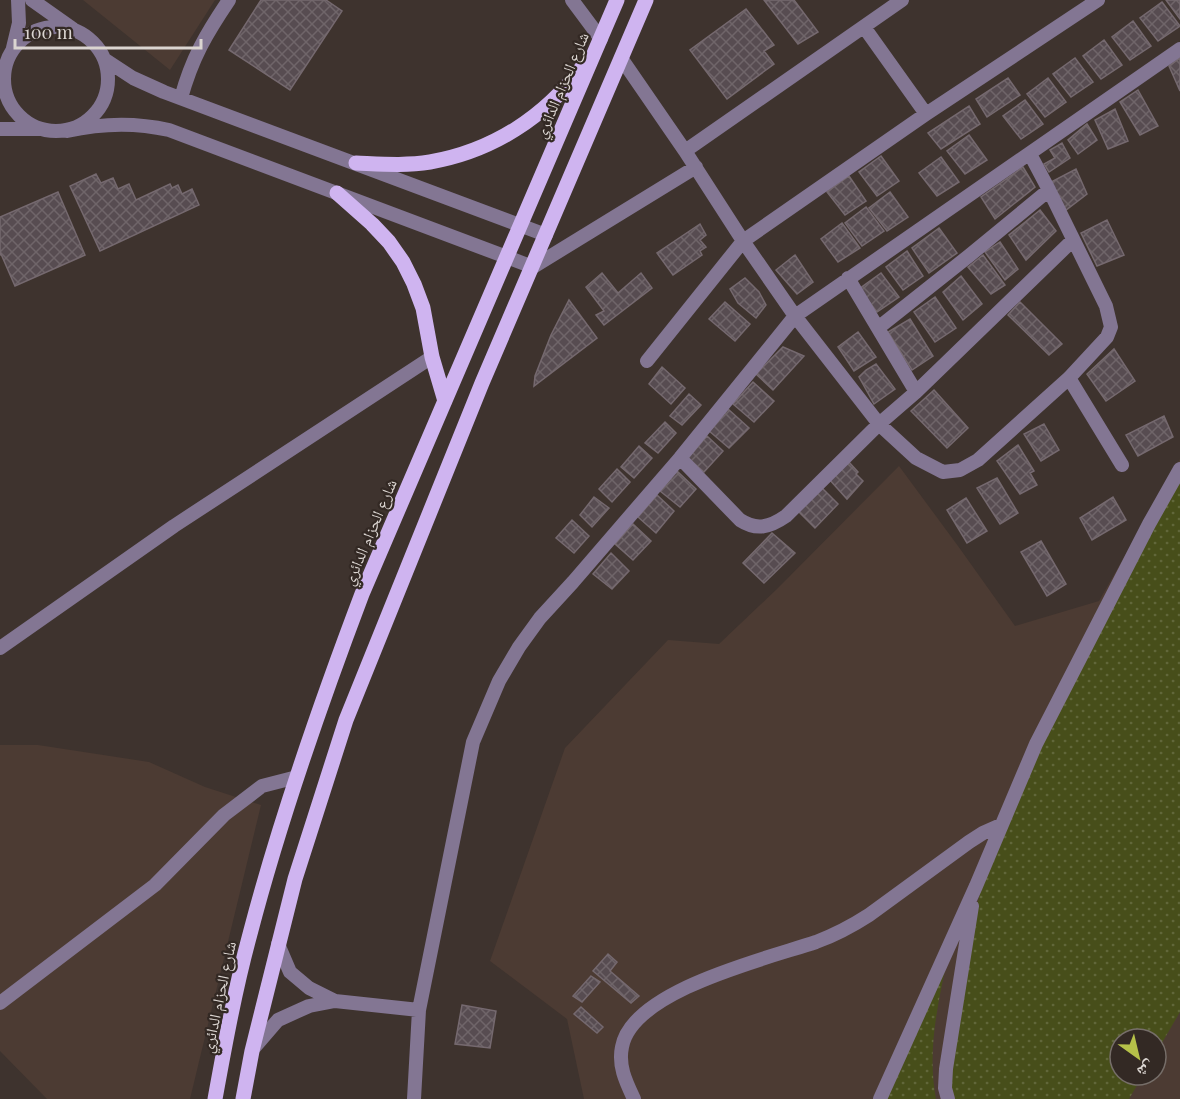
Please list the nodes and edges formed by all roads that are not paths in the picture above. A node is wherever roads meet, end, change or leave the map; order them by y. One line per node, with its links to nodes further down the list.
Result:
1 (18, 0): 15 (street)
2 (32, 0): 10 (street)
3 (229, 0): 16 (street)
4 (572, 0): 11 (street)
5 (617, 0): 11 (main road, شارع الحزام الدائري)
6 (646, 0): 13 (main road)
7 (902, 0): 9 (street)
8 (1098, 0): 17 (street)
9 (864, 27): 17 (street); 21 (street)
10 (78, 32): 14 (street); 15 (street)
11 (599, 43): 23 (main road); 27 (main road, شارع الحزام الدائري)
12 (1180, 50): 22 (street)
13 (621, 58): 21 (street); 28 (main road)
14 (104, 59): 16 (street); 20 (street)
15 (5, 65): 19 (street)
16 (181, 98): 23 (street)
17 (926, 114): 30 (street)
18 (0, 129): 19 (street)
19 (41, 130): 20 (street)
20 (67, 131): 26 (street)
21 (686, 151): 24 (street)
22 (1030, 154): 25 (street); 33 (street)
23 (356, 163): 27 (street)
24 (696, 167): 30 (street); 32 (street)
25 (1049, 190): 29 (street); 35 (street)
26 (337, 193): 31 (street); 36 (main road)
27 (520, 225): 28 (street); 31 (main road, شارع الحزام الدائري)
28 (546, 235): 32 (main road)
29 (1073, 240): 38 (street); 39 (street)
30 (743, 241): 34 (street); 37 (street)
31 (506, 257): 32 (street); 40 (main road, شارع الحزام الدائري)
32 (533, 267): 49 (main road)
33 (848, 278): 34 (street); 35 (street)
34 (795, 316): 41 (street); 42 (street)
35 (878, 328): 39 (street)
36 (432, 357): 40 (main road); 45 (street)
37 (646, 361)
38 (1069, 378): 41 (street); 43 (street)
39 (916, 392): 41 (street)
40 (445, 401): 46 (main road, شارع الحزام الدائري)
41 (879, 424): 42 (street)
42 (680, 458): 52 (street)
43 (1122, 465)
44 (1180, 469): 47 (street)
45 (0, 648)
46 (297, 777): 51 (street); 54 (main road, شارع الحزام الدائري)
47 (1001, 825): 48 (street); 57 (street)
48 (976, 886): 58 (street); 59 (street)
49 (278, 944): 50 (street); 53 (main road)
50 (335, 1001): 52 (street); 53 (street)
51 (0, 1003)
52 (419, 1011): 56 (street)
53 (252, 1051): 55 (main road)
54 (215, 1099)
55 (243, 1099)
56 (414, 1099)
57 (634, 1099)
58 (880, 1099)
59 (948, 1099)

